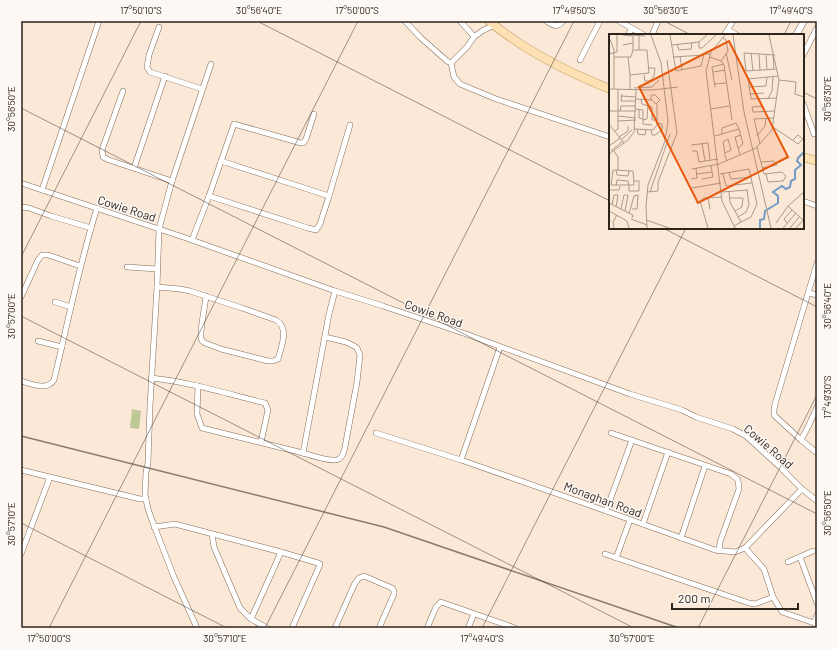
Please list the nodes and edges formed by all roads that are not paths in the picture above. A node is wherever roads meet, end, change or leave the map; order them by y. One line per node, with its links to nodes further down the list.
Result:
1 (99, 21): 42 (street)
2 (405, 21): 25 (street)
3 (460, 21): 22 (street)
4 (546, 21): 5 (street)
5 (563, 21)
6 (600, 21): 24 (street)
7 (619, 21): 13 (street)
8 (658, 21): 18 (street)
9 (733, 21): 15 (street)
10 (804, 21): 21 (street)
11 (491, 23): 22 (street); 29 (main road)
12 (159, 27): 27 (street)
13 (632, 28): 16 (street); 17 (street)
14 (817, 28): 23 (street)
15 (728, 30): 19 (street); 20 (street)
16 (629, 34)
17 (642, 34)
18 (652, 34)
19 (725, 34)
20 (735, 34)
21 (797, 34)
22 (474, 38): 25 (street)
23 (804, 53)
24 (580, 60)
25 (451, 63): 35 (street)
26 (211, 64): 28 (street)
27 (165, 76): 28 (street); 39 (street)
28 (202, 89): 40 (street)
29 (609, 89)
30 (123, 91): 39 (street)
31 (804, 107): 34 (street)
32 (314, 114): 37 (street)
33 (350, 124): 44 (street)
34 (814, 134)
35 (609, 137)
36 (804, 157): 38 (main road)
37 (221, 161): 43 (street); 44 (street)
38 (817, 161)
39 (134, 168): 40 (street)
40 (172, 181): 50 (street)
41 (21, 183): 42 (street, Cowie Road)
42 (42, 190): 48 (street, Cowie Road)
43 (209, 196): 44 (street); 51 (street)
44 (329, 196)
45 (804, 201): 46 (street)
46 (817, 206)
47 (21, 207): 49 (street)
48 (97, 208): 49 (street); 50 (street, Cowie Road)
49 (91, 228): 53 (street)
50 (159, 229): 51 (street, Cowie Road); 55 (street)
51 (192, 240): 57 (street, Cowie Road)
52 (817, 263): 58 (street)
53 (80, 266): 61 (street); 63 (street)
54 (126, 267): 55 (street)
55 (157, 269): 56 (street)
56 (157, 287): 60 (street); 68 (street)
57 (336, 291): 64 (street); 67 (street, Cowie Road)
58 (809, 293): 59 (street); 75 (street)
59 (817, 295)
60 (206, 296): 60 (street)
61 (21, 297)
62 (55, 302): 63 (street)
63 (71, 307): 66 (street)
64 (325, 337): 78 (street); 78 (street)
65 (38, 341): 66 (street)
66 (62, 347): 69 (street)
67 (500, 347): 80 (street); 84 (street, Cowie Road)
68 (151, 378): 70 (street); 85 (street)
69 (21, 381)
70 (198, 386): 76 (street); 76 (street)
71 (817, 406): 75 (street)
72 (376, 433): 80 (street, Monaghan Road)
73 (611, 433): 74 (street)
74 (632, 440): 77 (street); 87 (street)
75 (801, 440): 79 (street)
76 (261, 442): 78 (street)
77 (668, 452): 81 (street); 89 (street)
78 (303, 453)
79 (817, 453)
80 (461, 460): 87 (street, Monaghan Road)
81 (705, 466): 92 (street); 94 (street)
82 (21, 470): 83 (street)
83 (50, 477): 85 (street); 97 (street)
84 (802, 489): 86 (street, Cowie Road); 93 (street)
85 (146, 500): 90 (street)
86 (817, 501)
87 (606, 511): 88 (street, Monaghan Road)
88 (630, 520): 89 (street, Monaghan Road); 100 (street)
89 (643, 524): 92 (street, Monaghan Road)
90 (154, 526): 91 (street); 108 (street)
91 (212, 534): 95 (street); 106 (street)
92 (681, 538): 94 (street, Monaghan Road)
93 (745, 548): 94 (street, Monaghan Road); 102 (street)
94 (718, 551)
95 (281, 552): 106 (street); 110 (street)
96 (813, 552): 99 (street)
97 (21, 554)
98 (605, 554): 100 (street)
99 (800, 556): 101 (street); 103 (street)
100 (616, 558): 102 (street)
101 (788, 562)
102 (772, 597): 107 (street)
103 (817, 603)
104 (474, 614): 113 (street); 114 (street); 115 (street)
105 (817, 615): 107 (street)
106 (251, 619): 109 (street)
107 (815, 623)
108 (197, 628)
109 (267, 628)
110 (292, 628)
111 (335, 628): 112 (street)
112 (379, 628)
113 (426, 628)
114 (468, 628)
115 (513, 628)

